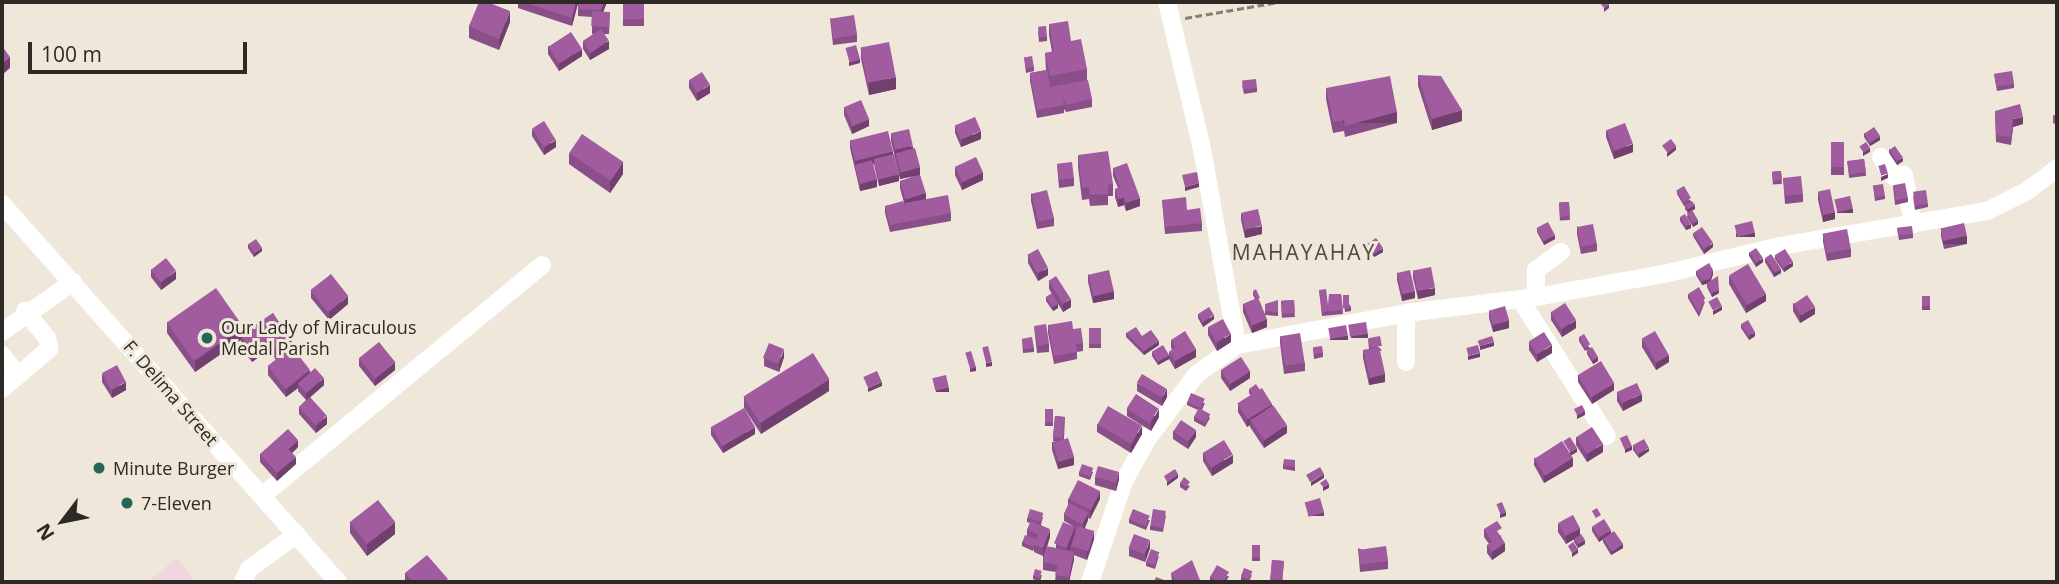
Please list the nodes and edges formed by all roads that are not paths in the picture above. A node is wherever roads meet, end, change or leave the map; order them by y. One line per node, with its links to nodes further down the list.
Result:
1 (1170, 9): 13 (street)
2 (1881, 157): 5 (street)
3 (2057, 168): 5 (street)
4 (2, 204): 8 (street, F. Delima Street)
5 (1913, 224): 9 (street)
6 (1561, 252): 9 (street)
7 (542, 265): 19 (street)
8 (73, 282): 10 (street); 19 (street, F. Delima Street)
9 (1528, 298): 11 (street); 18 (street)
10 (25, 312): 12 (street); 16 (street)
11 (1406, 313): 13 (street); 15 (street)
12 (2, 332)
13 (1237, 345): 23 (street)
14 (2, 355): 16 (street)
15 (1406, 362)
16 (18, 376): 17 (street)
17 (2, 389)
18 (1608, 436)
19 (262, 496): 20 (street, F. Delima Street)
20 (297, 534): 21 (street); 22 (street, F. Delima Street)
21 (243, 582)
22 (338, 582)
23 (1090, 582)

